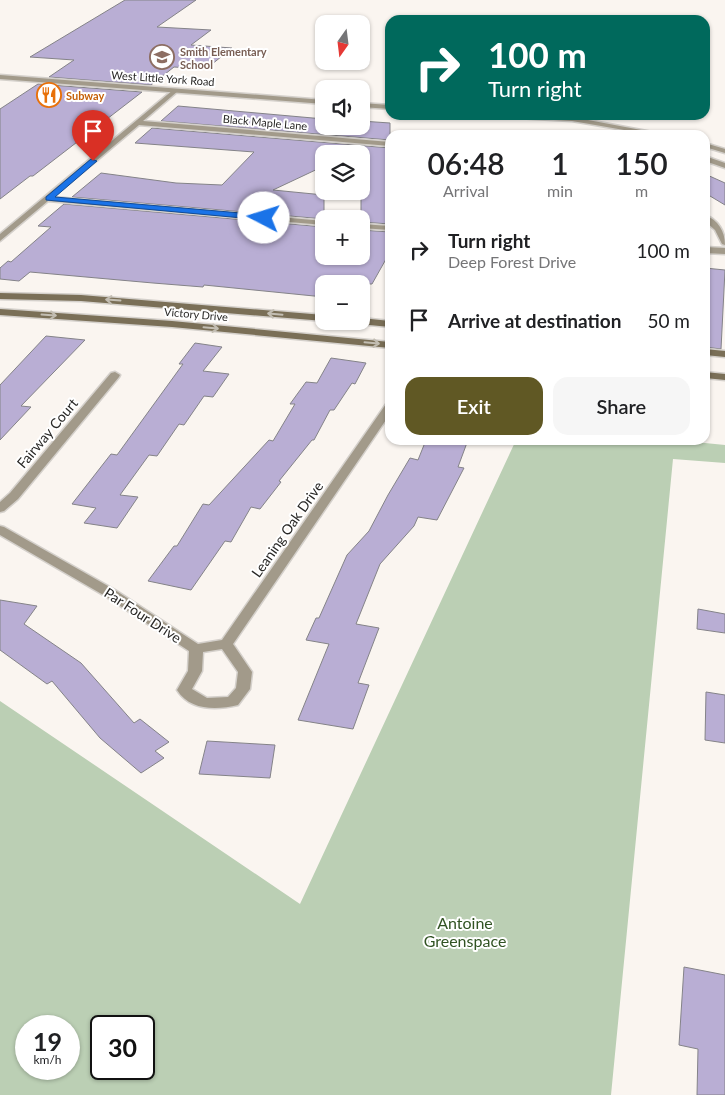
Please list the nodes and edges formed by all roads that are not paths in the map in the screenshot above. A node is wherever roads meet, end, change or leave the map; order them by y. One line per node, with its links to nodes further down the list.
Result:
1 (0, 77): 2 (street, West Little York Road)
2 (176, 91): 3 (street, West Little York Road); 8 (street)
3 (315, 101)
4 (370, 106): 5 (street)
5 (385, 107)
6 (556, 120): 7 (street)
7 (565, 121): 9 (street); 10 (street)
8 (138, 123): 11 (street, Black Maple Lane); 16 (street)
9 (603, 130)
10 (630, 130)
11 (385, 144)
12 (710, 146): 13 (street)
13 (725, 151)
14 (710, 160): 15 (street)
15 (725, 166)
16 (48, 198): 17 (street); 21 (street)
17 (315, 222)
18 (710, 222): 22 (street)
19 (370, 227): 20 (street)
20 (385, 228)
21 (0, 238)
22 (725, 242)
23 (710, 250): 24 (street)
24 (725, 251)
25 (0, 296): 27 (main road, Victory Drive, one-way to 25)
26 (0, 312): 30 (main road, Victory Drive, one-way to 30)
27 (315, 317)
28 (370, 322): 29 (main road)
29 (385, 324)
30 (385, 345)
31 (710, 352): 32 (main road)
32 (725, 354)
33 (115, 375): 37 (street, Fairway Court)
34 (710, 375): 35 (main road)
35 (725, 376)
36 (385, 413): 39 (street, Leaning Oak Drive)
37 (0, 508)
38 (0, 530): 40 (street, Par Four Drive)
39 (226, 644): 40 (street); 40 (street, Par Four Drive)
40 (196, 649)

